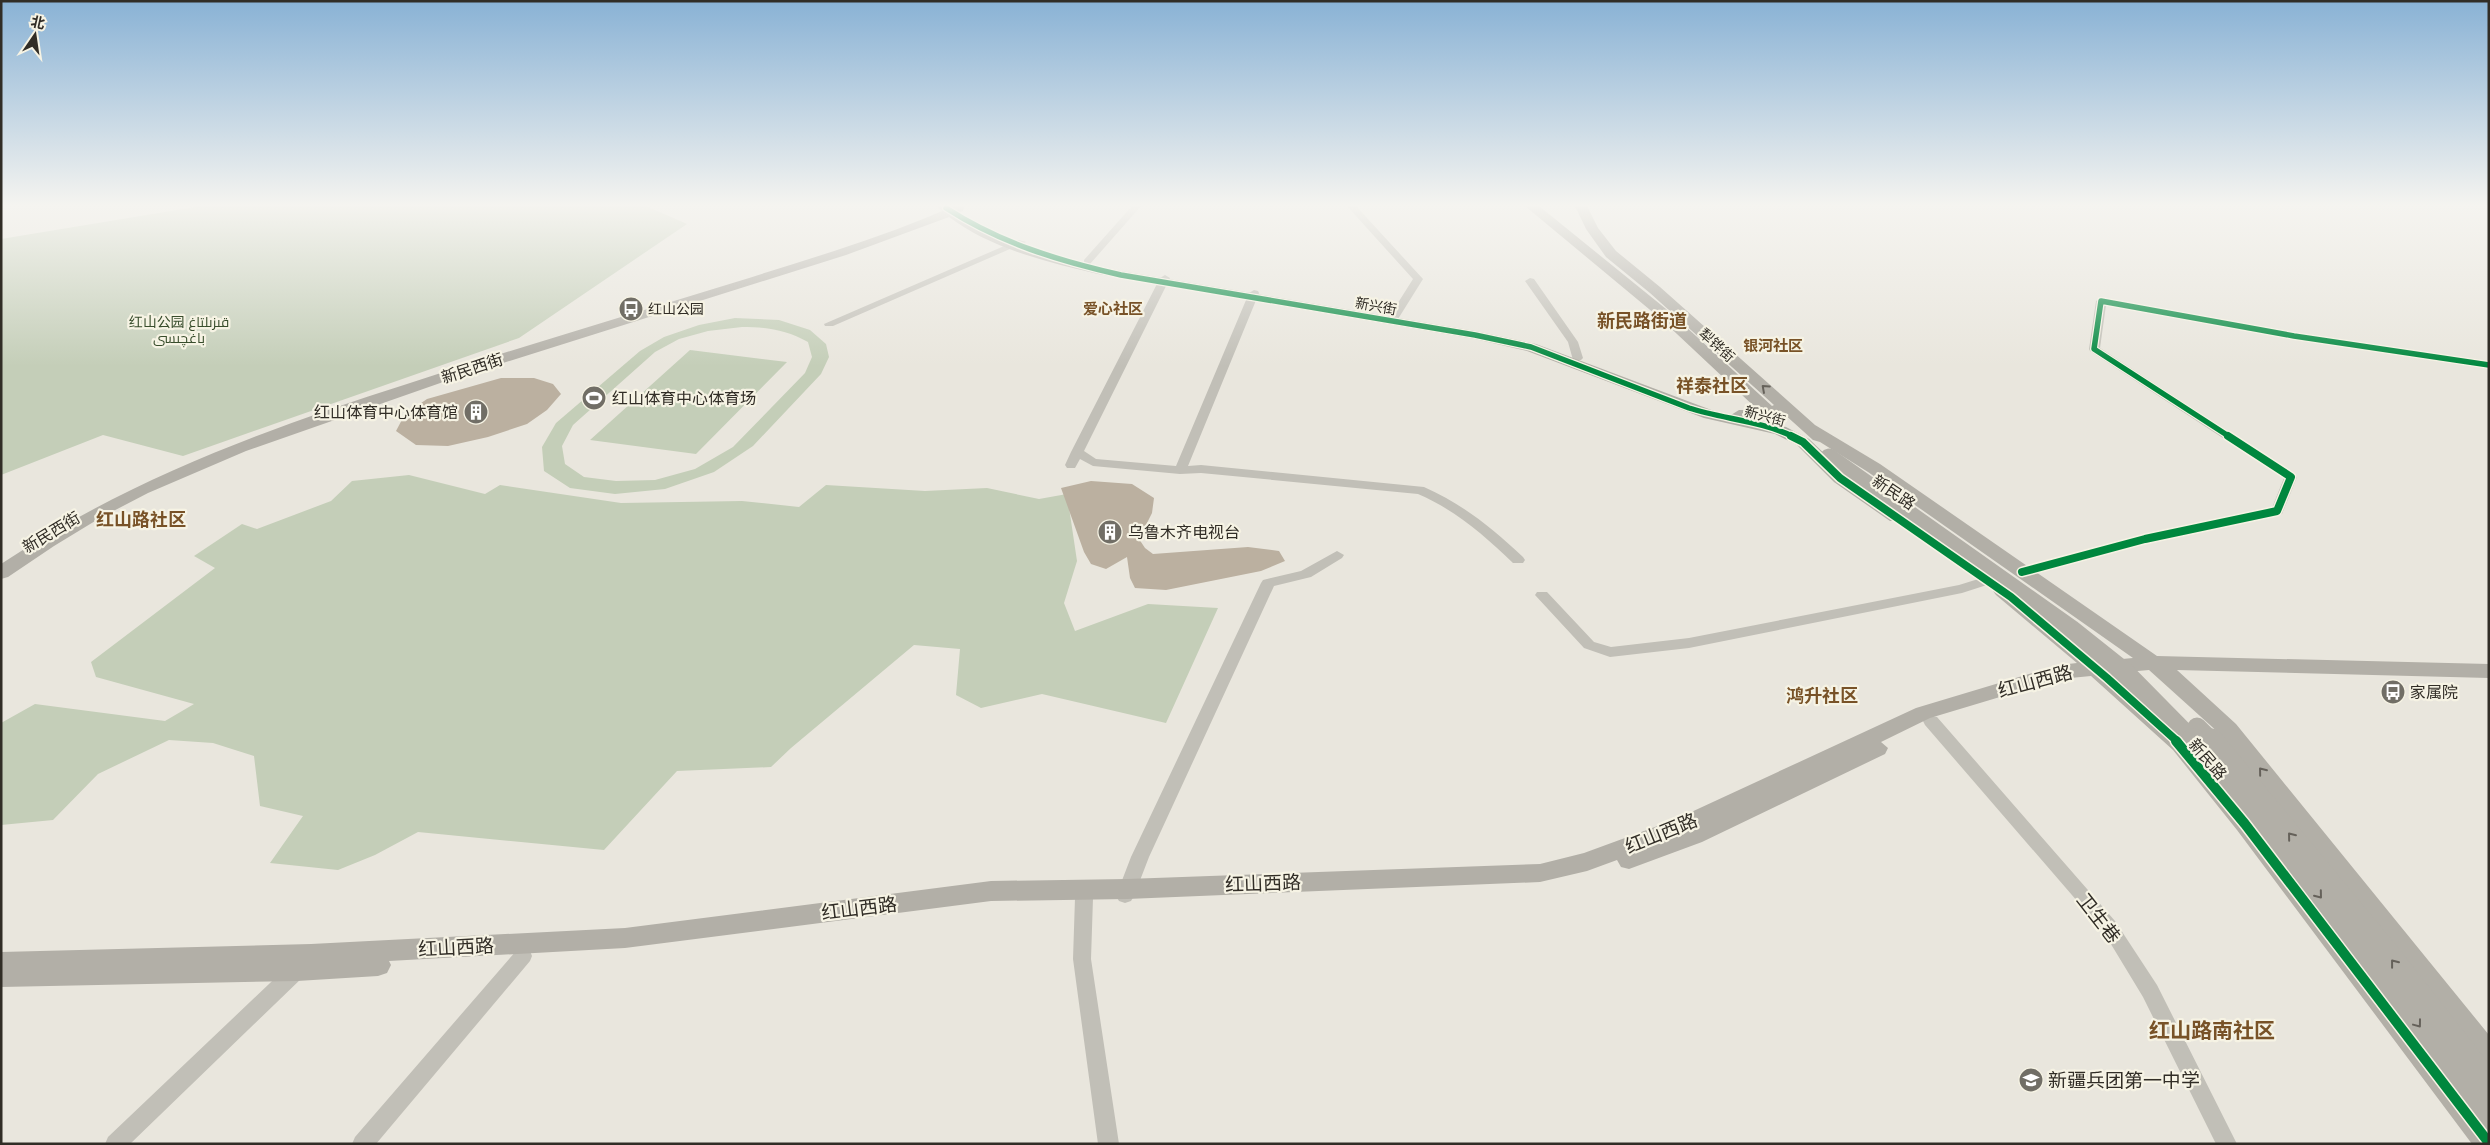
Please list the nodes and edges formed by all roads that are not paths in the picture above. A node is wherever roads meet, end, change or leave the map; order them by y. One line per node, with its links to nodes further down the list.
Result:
1 (807, 259): 27 (main road, 新民西街)
2 (818, 259): 29 (main road, 新民西街)
3 (981, 259): 15 (street)
4 (1063, 259): 11 (main road, 新兴街)
5 (1077, 259): 10 (main road, 新兴街)
6 (1089, 259): 10 (street)
7 (1400, 259): 14 (street)
8 (1597, 259): 19 (main road, 犁铧街)
9 (1617, 259): 18 (main road, 犁铧街, one-way to 9)
10 (1087, 262): 11 (main road, 新兴街)
11 (1164, 280): 13 (main road, 新兴街); 21 (street)
12 (1530, 281): 16 (street)
13 (1253, 295): 14 (main road, 新兴街); 20 (main road, 新兴街); 24 (street)
14 (1394, 318): 16 (main road, 新兴街)
15 (829, 324)
16 (1577, 358): 19 (main road, 新兴街)
17 (2489, 365): 28 (street)
18 (1786, 407): 19 (main road, 新兴街); 20 (main road, 犁铧街)
19 (1767, 410): 20 (main road, 犁铧街)
20 (1807, 436): 22 (main road, 犁铧街); 28 (main road); 30 (main road)
21 (1077, 452): 23 (street); 24 (street)
22 (1835, 457): 44 (main road, 新民路, one-way to 22, bridge); 45 (main road, 新民路, one-way to 45, bridge)
23 (1071, 465)
24 (1180, 470): 26 (street)
25 (1337, 555): 37 (street)
26 (1518, 560)
27 (1, 564)
28 (2022, 572): 32 (main road)
29 (1, 573)
30 (1988, 580): 31 (street); 33 (main road)
31 (1542, 595)
32 (2160, 669): 33 (main road, 红山西路); 34 (main road, 红山西路); 35 (main road, 红山西路); 43 (main road, one-way to 32)
33 (2101, 672): 36 (main road, 红山西路); 37 (main road, 红山西路); 50 (main road)
34 (2489, 672)
35 (2489, 682)
36 (1931, 721): 37 (main road, 红山西路); 49 (street, 卫生巷)
37 (1126, 893): 38 (main road, 红山西路); 40 (main road, 红山西路)
38 (1084, 898): 39 (main road, 红山西路); 48 (street)
39 (523, 956): 41 (main road, 红山西路); 47 (street)
40 (1, 963)
41 (297, 970): 42 (main road, 红山西路); 46 (street)
42 (1, 976)
43 (2489, 1056)
44 (2489, 1084)
45 (2489, 1118)
46 (115, 1144)
47 (362, 1144)
48 (1109, 1144)
49 (2227, 1144)
50 (2489, 1144)

